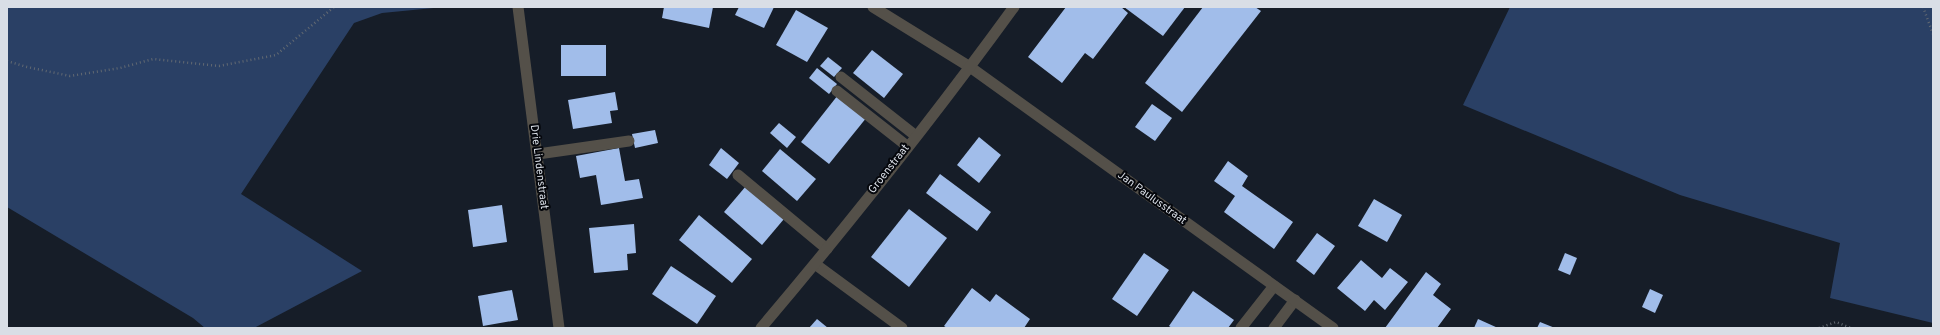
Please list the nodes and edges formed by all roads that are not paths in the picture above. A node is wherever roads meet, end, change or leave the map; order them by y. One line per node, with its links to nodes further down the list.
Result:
1 (518, 7): 10 (street, Drie Lindenstraat)
2 (873, 7): 4 (street, Jan Paulusstraat)
3 (1014, 7): 4 (street, Groenstraat)
4 (970, 67): 7 (street, Groenstraat); 14 (street, Jan Paulusstraat)
5 (841, 77): 7 (street)
6 (837, 91): 9 (street)
7 (916, 136): 9 (street, Groenstraat)
8 (629, 141): 10 (street)
9 (907, 146): 12 (street, Groenstraat)
10 (538, 154): 16 (street, Drie Lindenstraat)
11 (738, 175): 12 (street)
12 (827, 249): 13 (street, Groenstraat)
13 (815, 264): 17 (street, Groenstraat); 18 (street)
14 (1274, 286): 15 (street, Jan Paulusstraat); 19 (street)
15 (1295, 300): 20 (street); 21 (street, Jan Paulusstraat)
16 (559, 328)
17 (761, 328)
18 (902, 328)
19 (1241, 328)
20 (1274, 328)
21 (1333, 328)

